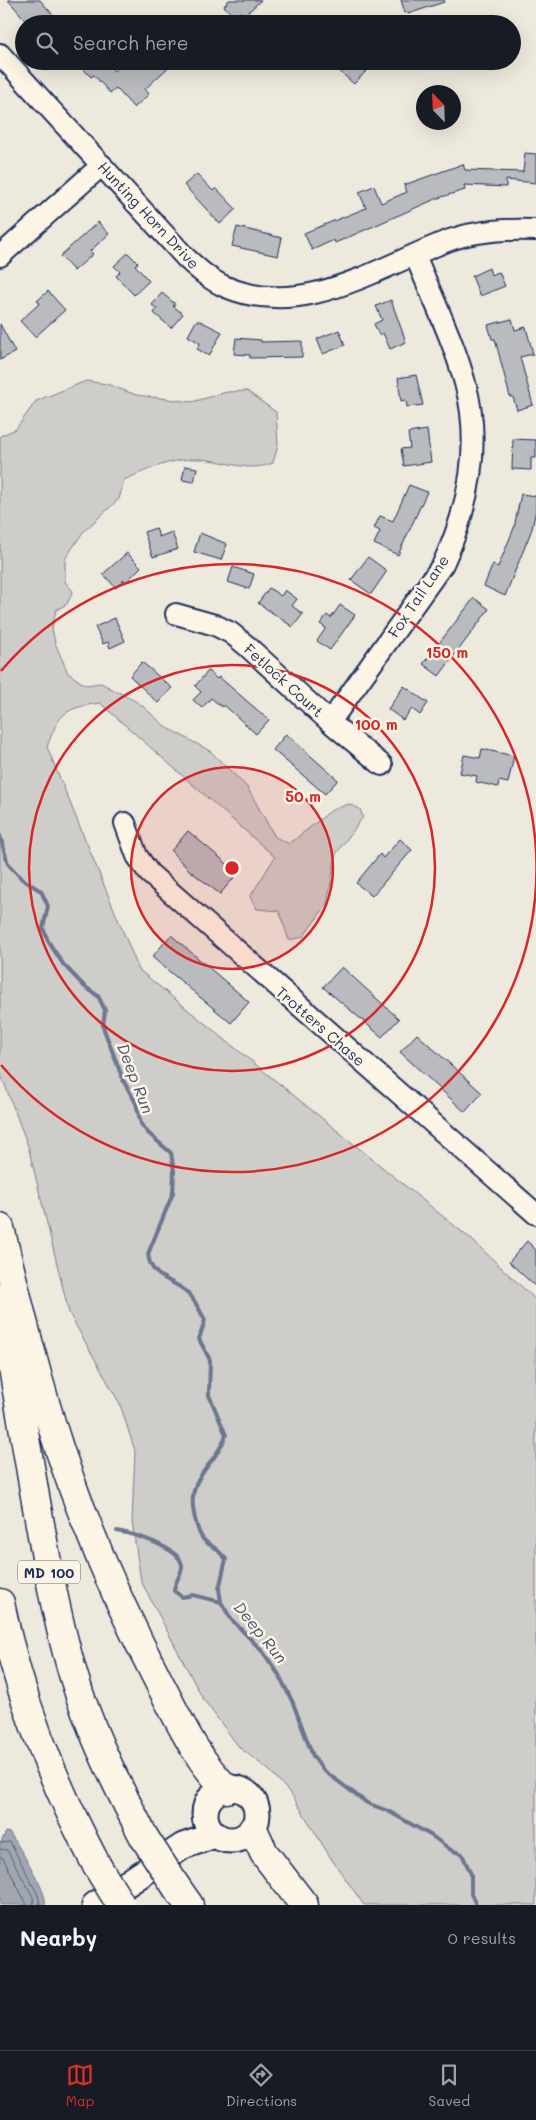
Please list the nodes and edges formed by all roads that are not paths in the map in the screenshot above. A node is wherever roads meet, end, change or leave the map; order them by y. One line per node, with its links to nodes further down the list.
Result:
1 (0, 54): 2 (street, Hunting Horn Drive)
2 (102, 165): 4 (street, Hunting Horn Drive); 5 (street)
3 (536, 230): 4 (street, Hunting Horn Drive)
4 (415, 255): 7 (street, Fox Tail Lane)
5 (0, 256)
6 (176, 614): 7 (street, Fetlock Court)
7 (330, 722): 8 (street, Fetlock Court)
8 (382, 765)
9 (125, 823): 10 (street, Trotters Chase)
10 (536, 1214)
11 (0, 1228): 14 (highway)
12 (0, 1293): 17 (highway, MD 100, bridge)
13 (0, 1603): 19 (highway, bridge)
14 (227, 1789): 15 (main road); 16 (main road)
15 (211, 1826): 16 (main road); 18 (main road)
16 (254, 1829): 20 (highway)
17 (183, 1896)
18 (95, 1905)
19 (121, 1905)
20 (304, 1905)

